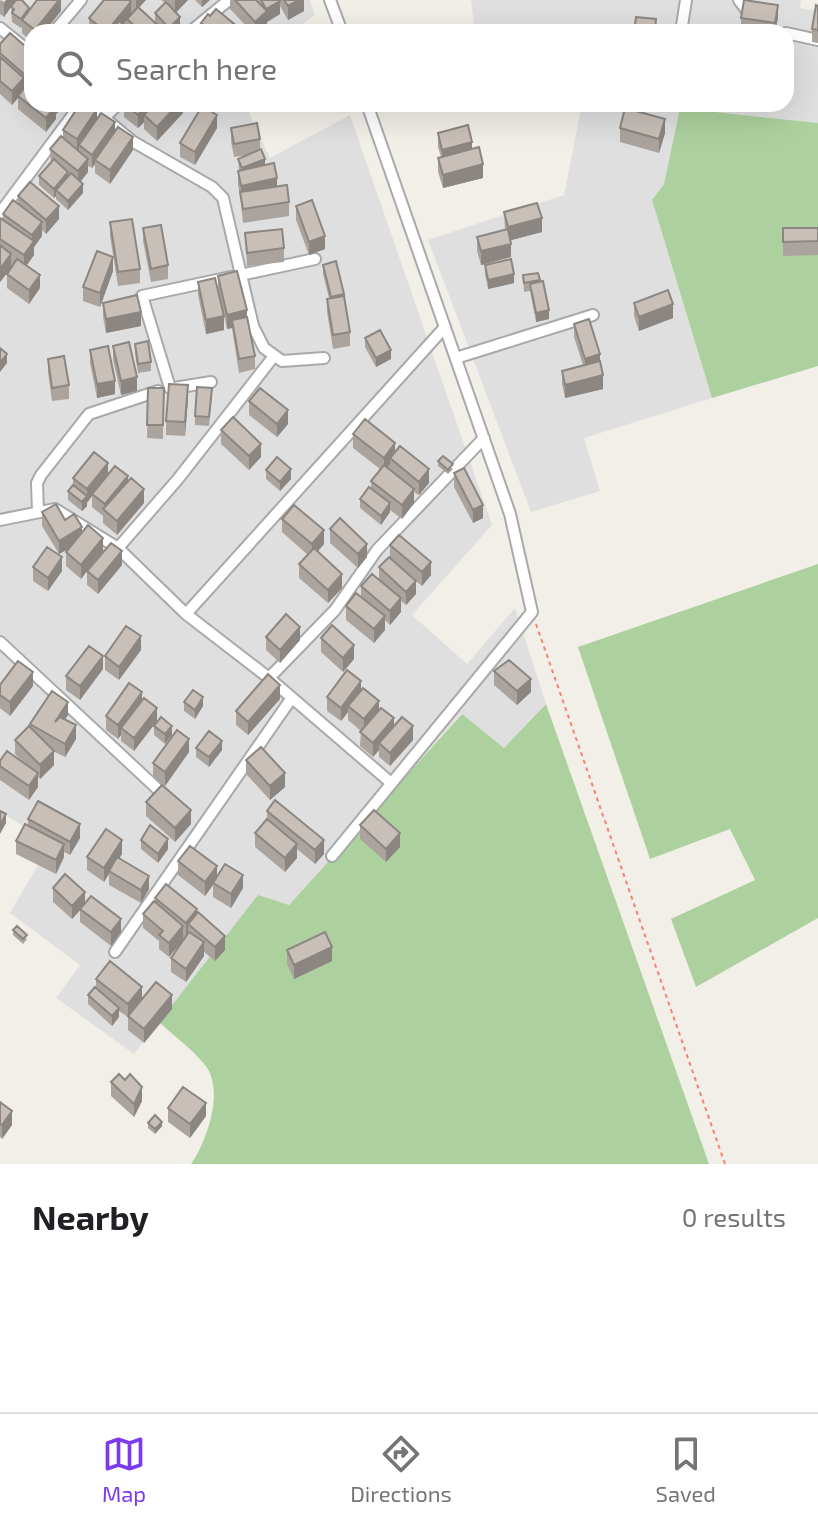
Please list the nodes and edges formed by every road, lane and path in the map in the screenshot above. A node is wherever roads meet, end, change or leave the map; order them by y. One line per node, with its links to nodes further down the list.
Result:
1 (81, 0): 7 (street)
2 (229, 0): 8 (street)
3 (330, 0): 9 (street)
4 (686, 0): 10 (street)
5 (739, 0): 6 (street)
6 (755, 22)
7 (61, 24)
8 (200, 24)
9 (339, 24)
10 (682, 24)
11 (4, 31): 14 (street); 15 (street)
12 (794, 35): 13 (street)
13 (818, 40)
14 (0, 46)
15 (24, 47)
16 (75, 112): 21 (street)
17 (98, 112): 20 (street)
18 (110, 112): 20 (street)
19 (370, 112): 27 (street)
20 (105, 117): 23 (street)
21 (0, 213)
22 (315, 259): 23 (street)
23 (241, 272): 24 (street); 28 (street)
24 (142, 296): 25 (street); 32 (street)
25 (127, 300)
26 (593, 315): 30 (street)
27 (445, 327): 30 (street); 38 (street)
28 (274, 356): 29 (street); 36 (street)
29 (324, 358)
30 (456, 358): 33 (street)
31 (211, 382): 32 (street)
32 (170, 388): 34 (street)
33 (484, 438): 37 (street); 40 (street)
34 (38, 511): 35 (street); 36 (street)
35 (0, 520)
36 (118, 548): 38 (street)
37 (532, 612): 42 (street); 48 (path)
38 (186, 614): 40 (street)
39 (0, 642): 43 (street)
40 (269, 678): 41 (street)
41 (291, 699): 42 (street); 45 (street)
42 (390, 782): 46 (street)
43 (176, 806)
44 (188, 817): 45 (street)
45 (199, 827): 47 (street)
46 (332, 856)
47 (115, 952)
48 (725, 1164)

